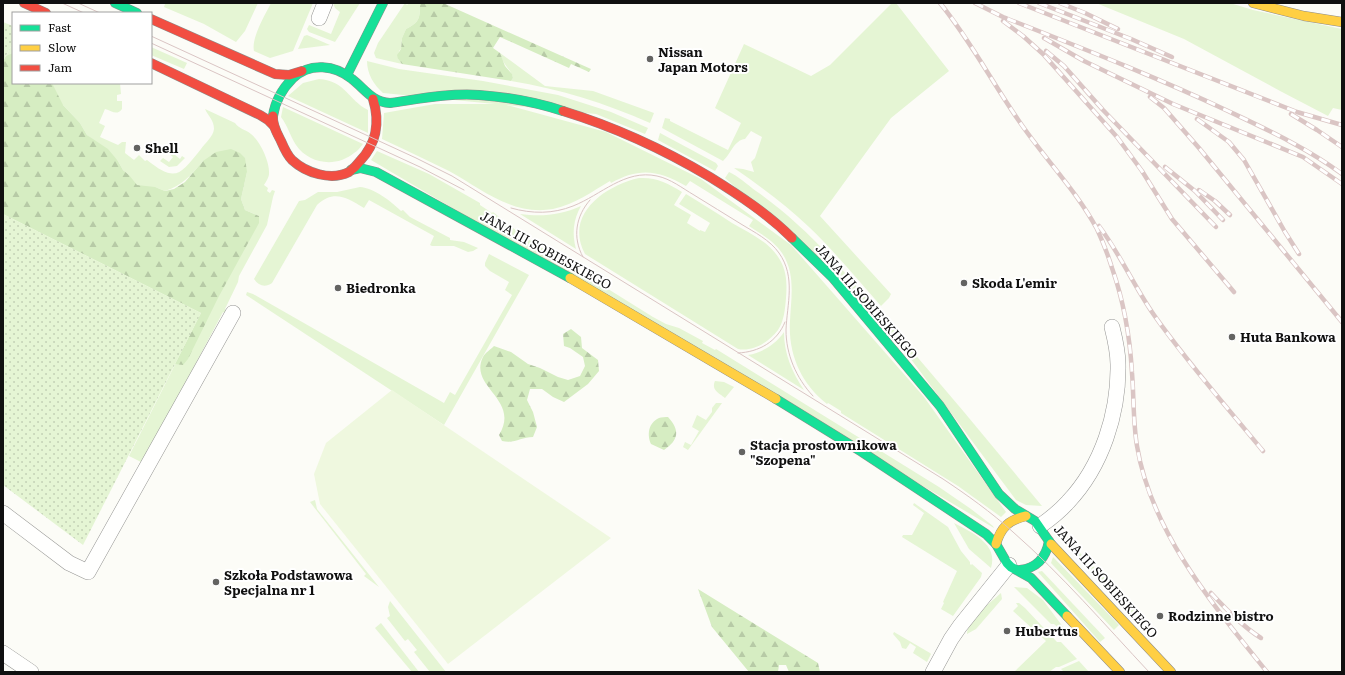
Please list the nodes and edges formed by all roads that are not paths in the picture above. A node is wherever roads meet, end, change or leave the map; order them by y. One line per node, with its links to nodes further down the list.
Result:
1 (24, 3): 6 (main road)
2 (115, 3): 7 (main road)
3 (325, 3): 8 (street)
4 (383, 3): 13 (main road)
5 (1253, 3): 10 (main road)
6 (44, 12)
7 (135, 12)
8 (318, 18)
9 (152, 19): 12 (main road)
10 (1342, 22)
11 (152, 63): 15 (main road)
12 (302, 71): 13 (main road); 15 (main road)
13 (347, 75): 14 (main road)
14 (373, 99): 16 (main road); 20 (main road, JANA III SOBIESKIEGO)
15 (274, 126): 16 (main road)
16 (350, 170): 23 (main road, JANA III SOBIESKIEGO)
17 (233, 313): 19 (street)
18 (1112, 328): 21 (street)
19 (3, 513)
20 (1026, 516): 21 (main road, JANA III SOBIESKIEGO); 23 (main road)
21 (1040, 526): 22 (main road, JANA III SOBIESKIEGO)
22 (1049, 540): 24 (main road); 29 (main road, JANA III SOBIESKIEGO)
23 (996, 544): 24 (main road, JANA III SOBIESKIEGO)
24 (1015, 568): 27 (street); 28 (main road, JANA III SOBIESKIEGO)
25 (3, 653): 26 (street)
26 (31, 672)
27 (933, 672)
28 (1120, 672)
29 (1171, 672)

